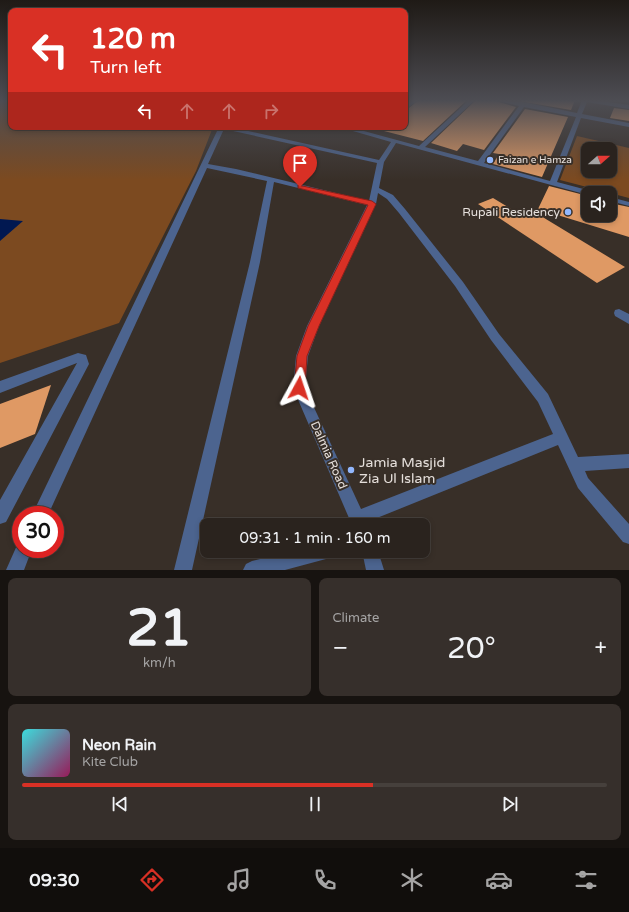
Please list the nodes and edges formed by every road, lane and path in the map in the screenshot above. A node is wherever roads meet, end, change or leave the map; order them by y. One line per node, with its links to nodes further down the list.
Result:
1 (443, 127): 8 (street)
2 (507, 127): 10 (street)
3 (575, 127): 13 (street)
4 (221, 130): 11 (street)
5 (236, 130): 9 (street)
6 (361, 130): 7 (street)
7 (395, 140): 8 (street); 9 (street, Dalmia Road)
8 (421, 147): 10 (street)
9 (382, 162): 14 (street, Dalmia Road)
10 (480, 163): 13 (street)
11 (204, 165): 12 (street); 25 (street)
12 (271, 180): 17 (street); 34 (street)
13 (553, 184): 15 (street)
14 (376, 189): 17 (street, Dalmia Road); 22 (street)
15 (581, 191)
16 (617, 201): 18 (street)
17 (372, 204): 27 (street, Dalmia Road)
18 (629, 204)
19 (619, 313): 20 (street)
20 (629, 320)
21 (0, 387): 26 (street)
22 (560, 438): 24 (street); 28 (street)
23 (629, 461): 24 (street)
24 (574, 465): 29 (street)
25 (44, 506)
26 (0, 516)
27 (357, 518)
28 (369, 518)
29 (629, 536)
30 (20, 558): 33 (street)
31 (299, 558): 35 (street)
32 (372, 558): 36 (street)
33 (14, 570)
34 (184, 570)
35 (252, 570)
36 (375, 570)

